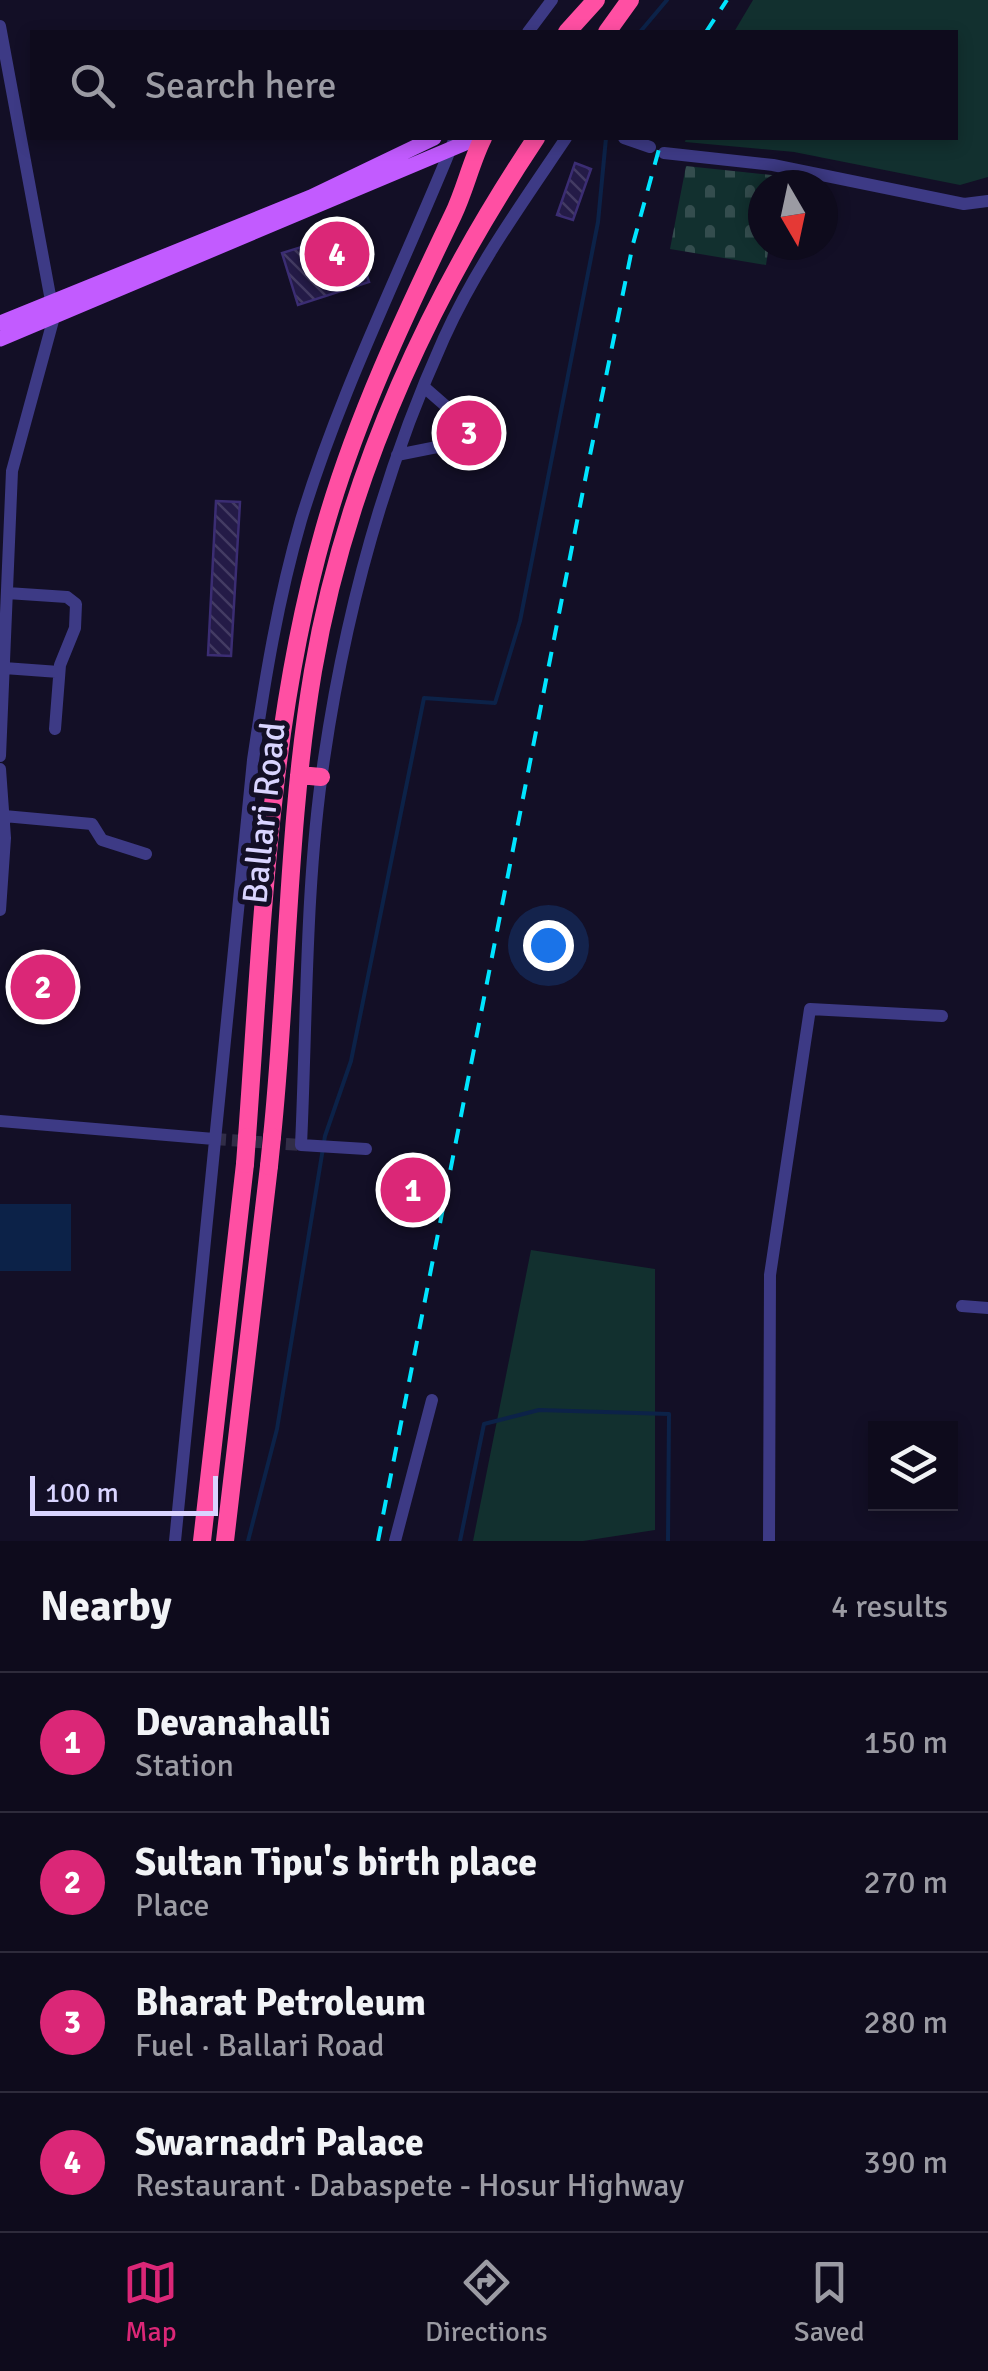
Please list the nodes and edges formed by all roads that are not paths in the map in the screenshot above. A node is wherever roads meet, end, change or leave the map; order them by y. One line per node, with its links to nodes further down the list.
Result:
1 (552, 0): 5 (street)
2 (596, 0): 6 (highway)
3 (630, 0): 7 (highway)
4 (0, 26): 17 (street)
5 (530, 30)
6 (569, 30)
7 (608, 30)
8 (430, 140): 17 (main road)
9 (479, 140): 44 (highway, Ballari Road, bridge)
10 (535, 140): 30 (highway, Ballari Road)
11 (564, 140): 20 (street)
12 (630, 140): 14 (street)
13 (453, 141): 17 (main road); 38 (street)
14 (650, 147)
15 (664, 153): 16 (street)
16 (988, 201)
17 (53, 309): 18 (main road); 19 (main road); 22 (street)
18 (0, 322)
19 (0, 339)
20 (424, 386): 21 (street); 21 (street)
21 (397, 455): 31 (street)
22 (6, 491): 23 (street)
23 (7, 592): 24 (street); 25 (street)
24 (4, 668): 25 (street); 26 (street)
25 (59, 672): 27 (street)
26 (1, 705): 28 (street)
27 (55, 729)
28 (0, 756)
29 (0, 768): 32 (street)
30 (299, 775): 31 (highway); 45 (highway, Ballari Road, bridge)
31 (322, 778): 39 (street)
32 (0, 782): 33 (street)
33 (4, 816): 34 (street); 35 (street)
34 (146, 854)
35 (0, 908)
36 (942, 1016): 47 (street)
37 (0, 1122): 38 (street)
38 (214, 1139): 43 (street)
39 (366, 1149)
40 (962, 1306): 41 (street)
41 (988, 1308)
42 (432, 1400): 46 (street)
43 (175, 1541)
44 (202, 1541)
45 (225, 1541)
46 (396, 1541)
47 (769, 1541)

